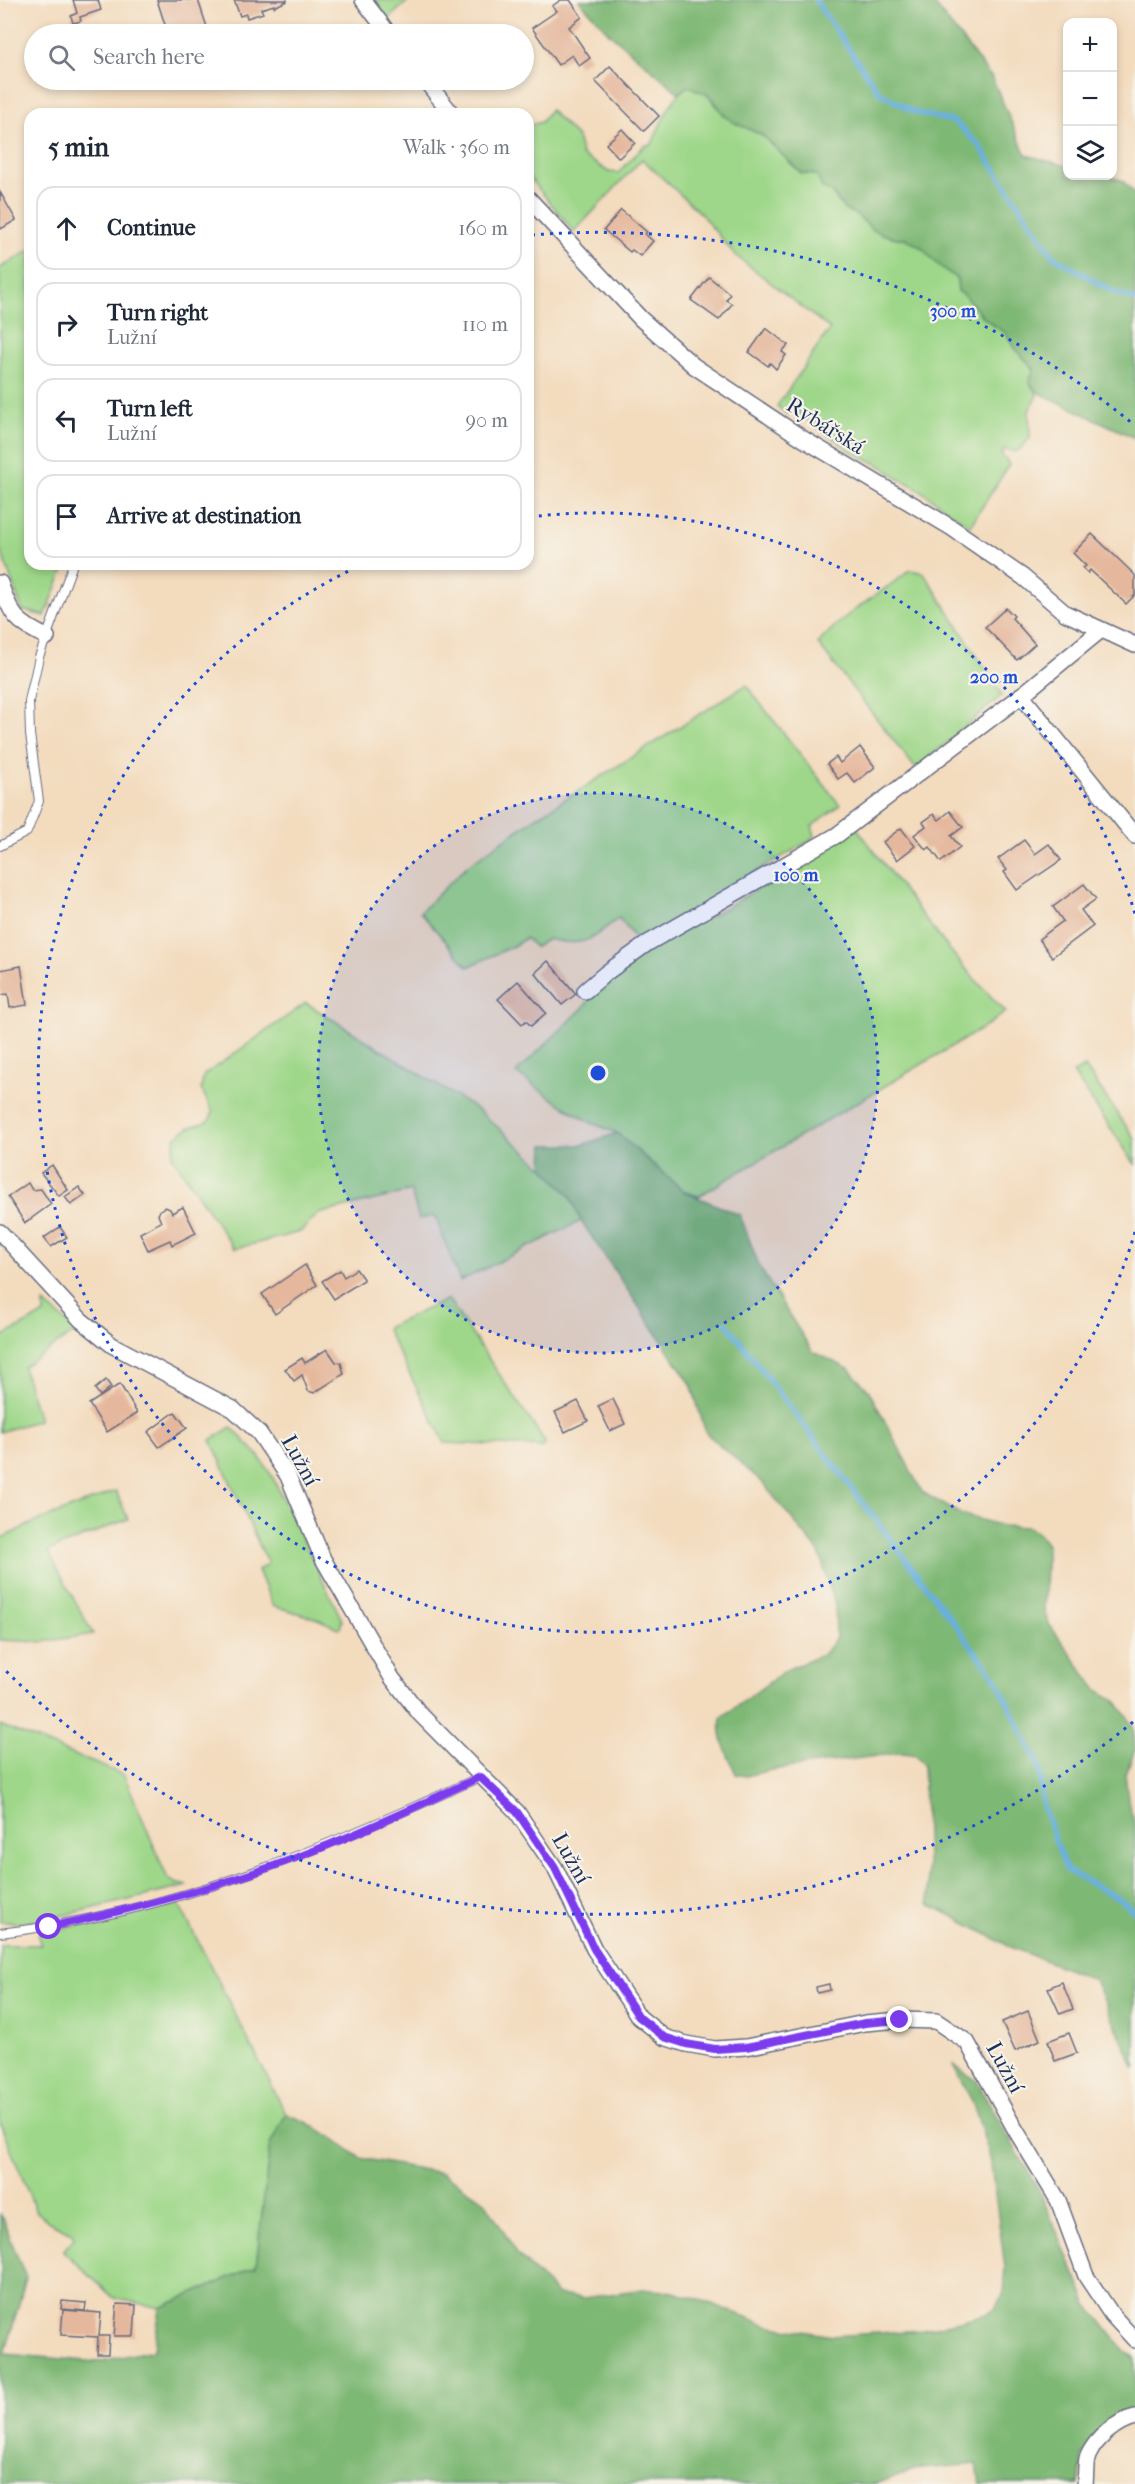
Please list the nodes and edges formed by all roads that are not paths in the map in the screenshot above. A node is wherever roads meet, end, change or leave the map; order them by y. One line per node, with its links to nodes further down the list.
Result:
1 (363, 0): 2 (street)
2 (381, 24)
3 (433, 90): 4 (street)
4 (447, 108)
5 (534, 204): 8 (street, Rybářská)
6 (71, 570): 9 (lane)
7 (0, 583): 9 (street)
8 (1101, 630): 10 (street, Rybářská); 11 (street)
9 (46, 637): 13 (lane)
10 (1135, 645)
11 (1021, 695): 12 (street); 14 (street)
12 (1135, 836)
13 (0, 846)
14 (585, 991)
15 (0, 1232): 16 (street, Lužní)
16 (480, 1777): 17 (lane); 18 (street, Lužní)
17 (0, 1933)
18 (1135, 2340)
19 (1135, 2417): 20 (street)
20 (1085, 2484)

